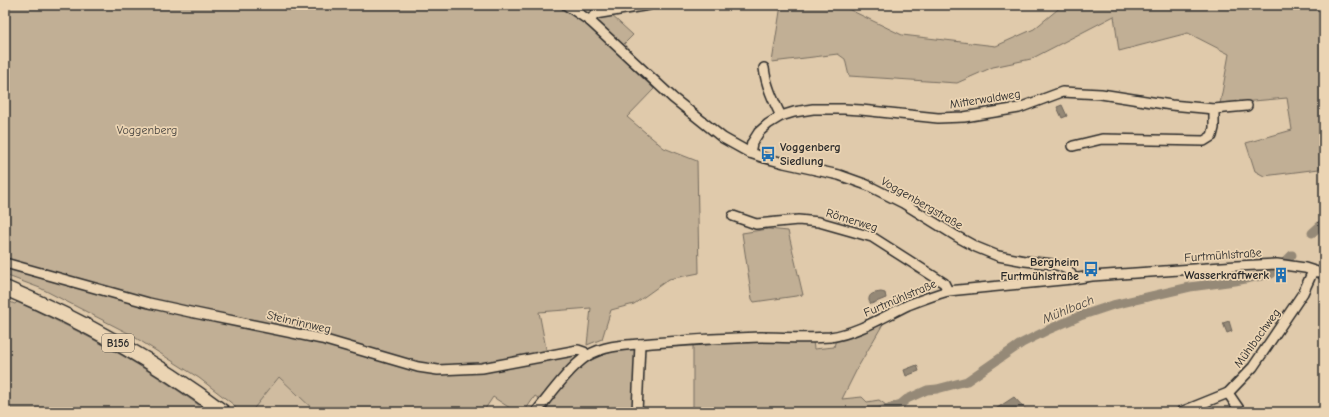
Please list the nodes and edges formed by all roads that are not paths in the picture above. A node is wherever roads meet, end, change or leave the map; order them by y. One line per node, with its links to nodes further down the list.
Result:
1 (566, 5): 3 (street, Voggenbergstraße)
2 (649, 5): 3 (street)
3 (590, 21): 9 (street, Voggenbergstraße)
4 (764, 68): 7 (street)
5 (1247, 106): 6 (street, Mitterwaldweg)
6 (1214, 108): 7 (street, Mitterwaldweg); 8 (street)
7 (781, 116): 9 (street, Mitterwaldweg)
8 (1073, 146)
9 (750, 153): 14 (street, Voggenbergstraße)
10 (733, 216): 16 (street, Römerweg)
11 (5, 263): 18 (street, Steinrinnweg)
12 (1313, 271): 13 (street, Furtmühlstraße); 14 (street, Furtmühlstraße); 19 (street, Mühlbachweg)
13 (1324, 274)
14 (1072, 279): 16 (street, Furtmühlstraße)
15 (5, 288): 20 (main road, B156)
16 (948, 291): 17 (street, Furtmühlstraße)
17 (640, 344): 18 (street, Furtmühlstraße); 22 (street)
18 (586, 356): 21 (street, Furtmühlstraße)
19 (1228, 394): 23 (street, Mühlbachweg); 24 (street)
20 (223, 412)
21 (536, 412)
22 (637, 412)
23 (1181, 412)
24 (1241, 412)

